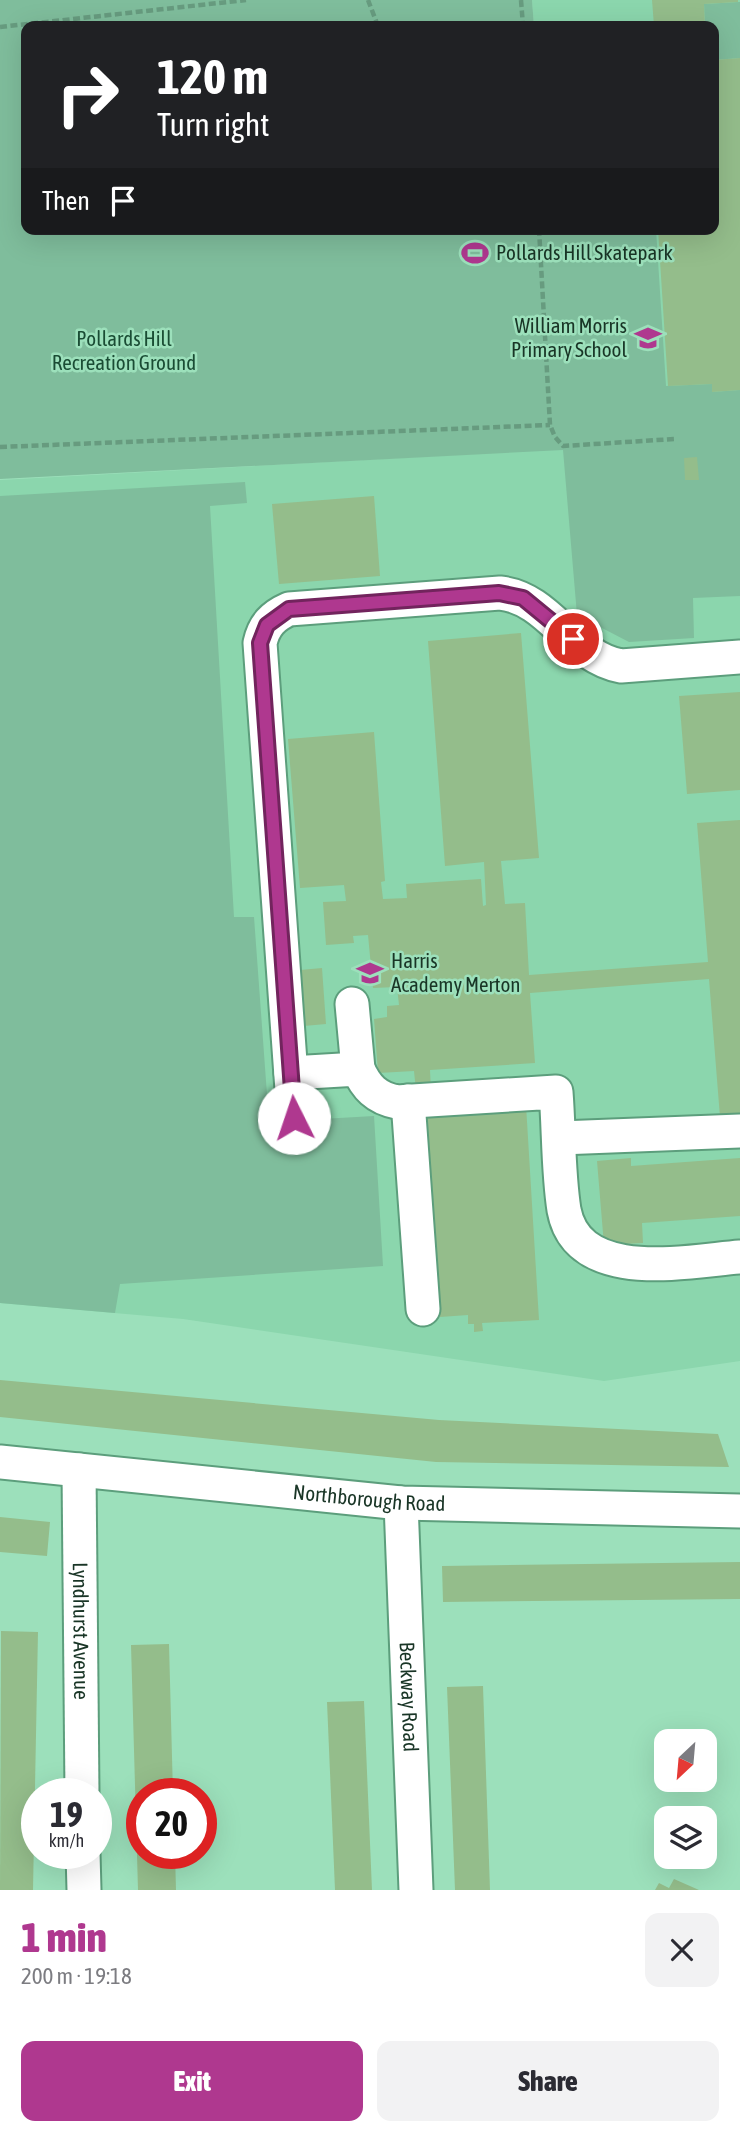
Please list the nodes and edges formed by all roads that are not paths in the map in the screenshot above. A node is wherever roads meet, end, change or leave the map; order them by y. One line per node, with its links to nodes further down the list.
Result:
1 (740, 657): 4 (street)
2 (352, 1004): 3 (street)
3 (358, 1069): 4 (street); 5 (street)
4 (291, 1073): 6 (street)
5 (408, 1101): 8 (street); 10 (street)
6 (294, 1118)
7 (740, 1131): 8 (street)
8 (560, 1138): 9 (street)
9 (740, 1257)
10 (423, 1309)
11 (0, 1462): 12 (street, Northborough Road)
12 (79, 1470): 13 (street, Northborough Road); 15 (street, Lyndhurst Avenue)
13 (401, 1503): 14 (street, Northborough Road); 18 (street, Beckway Road)
14 (740, 1511)
15 (82, 1778)
16 (83, 1869): 17 (street)
17 (84, 1890)
18 (416, 1890)

